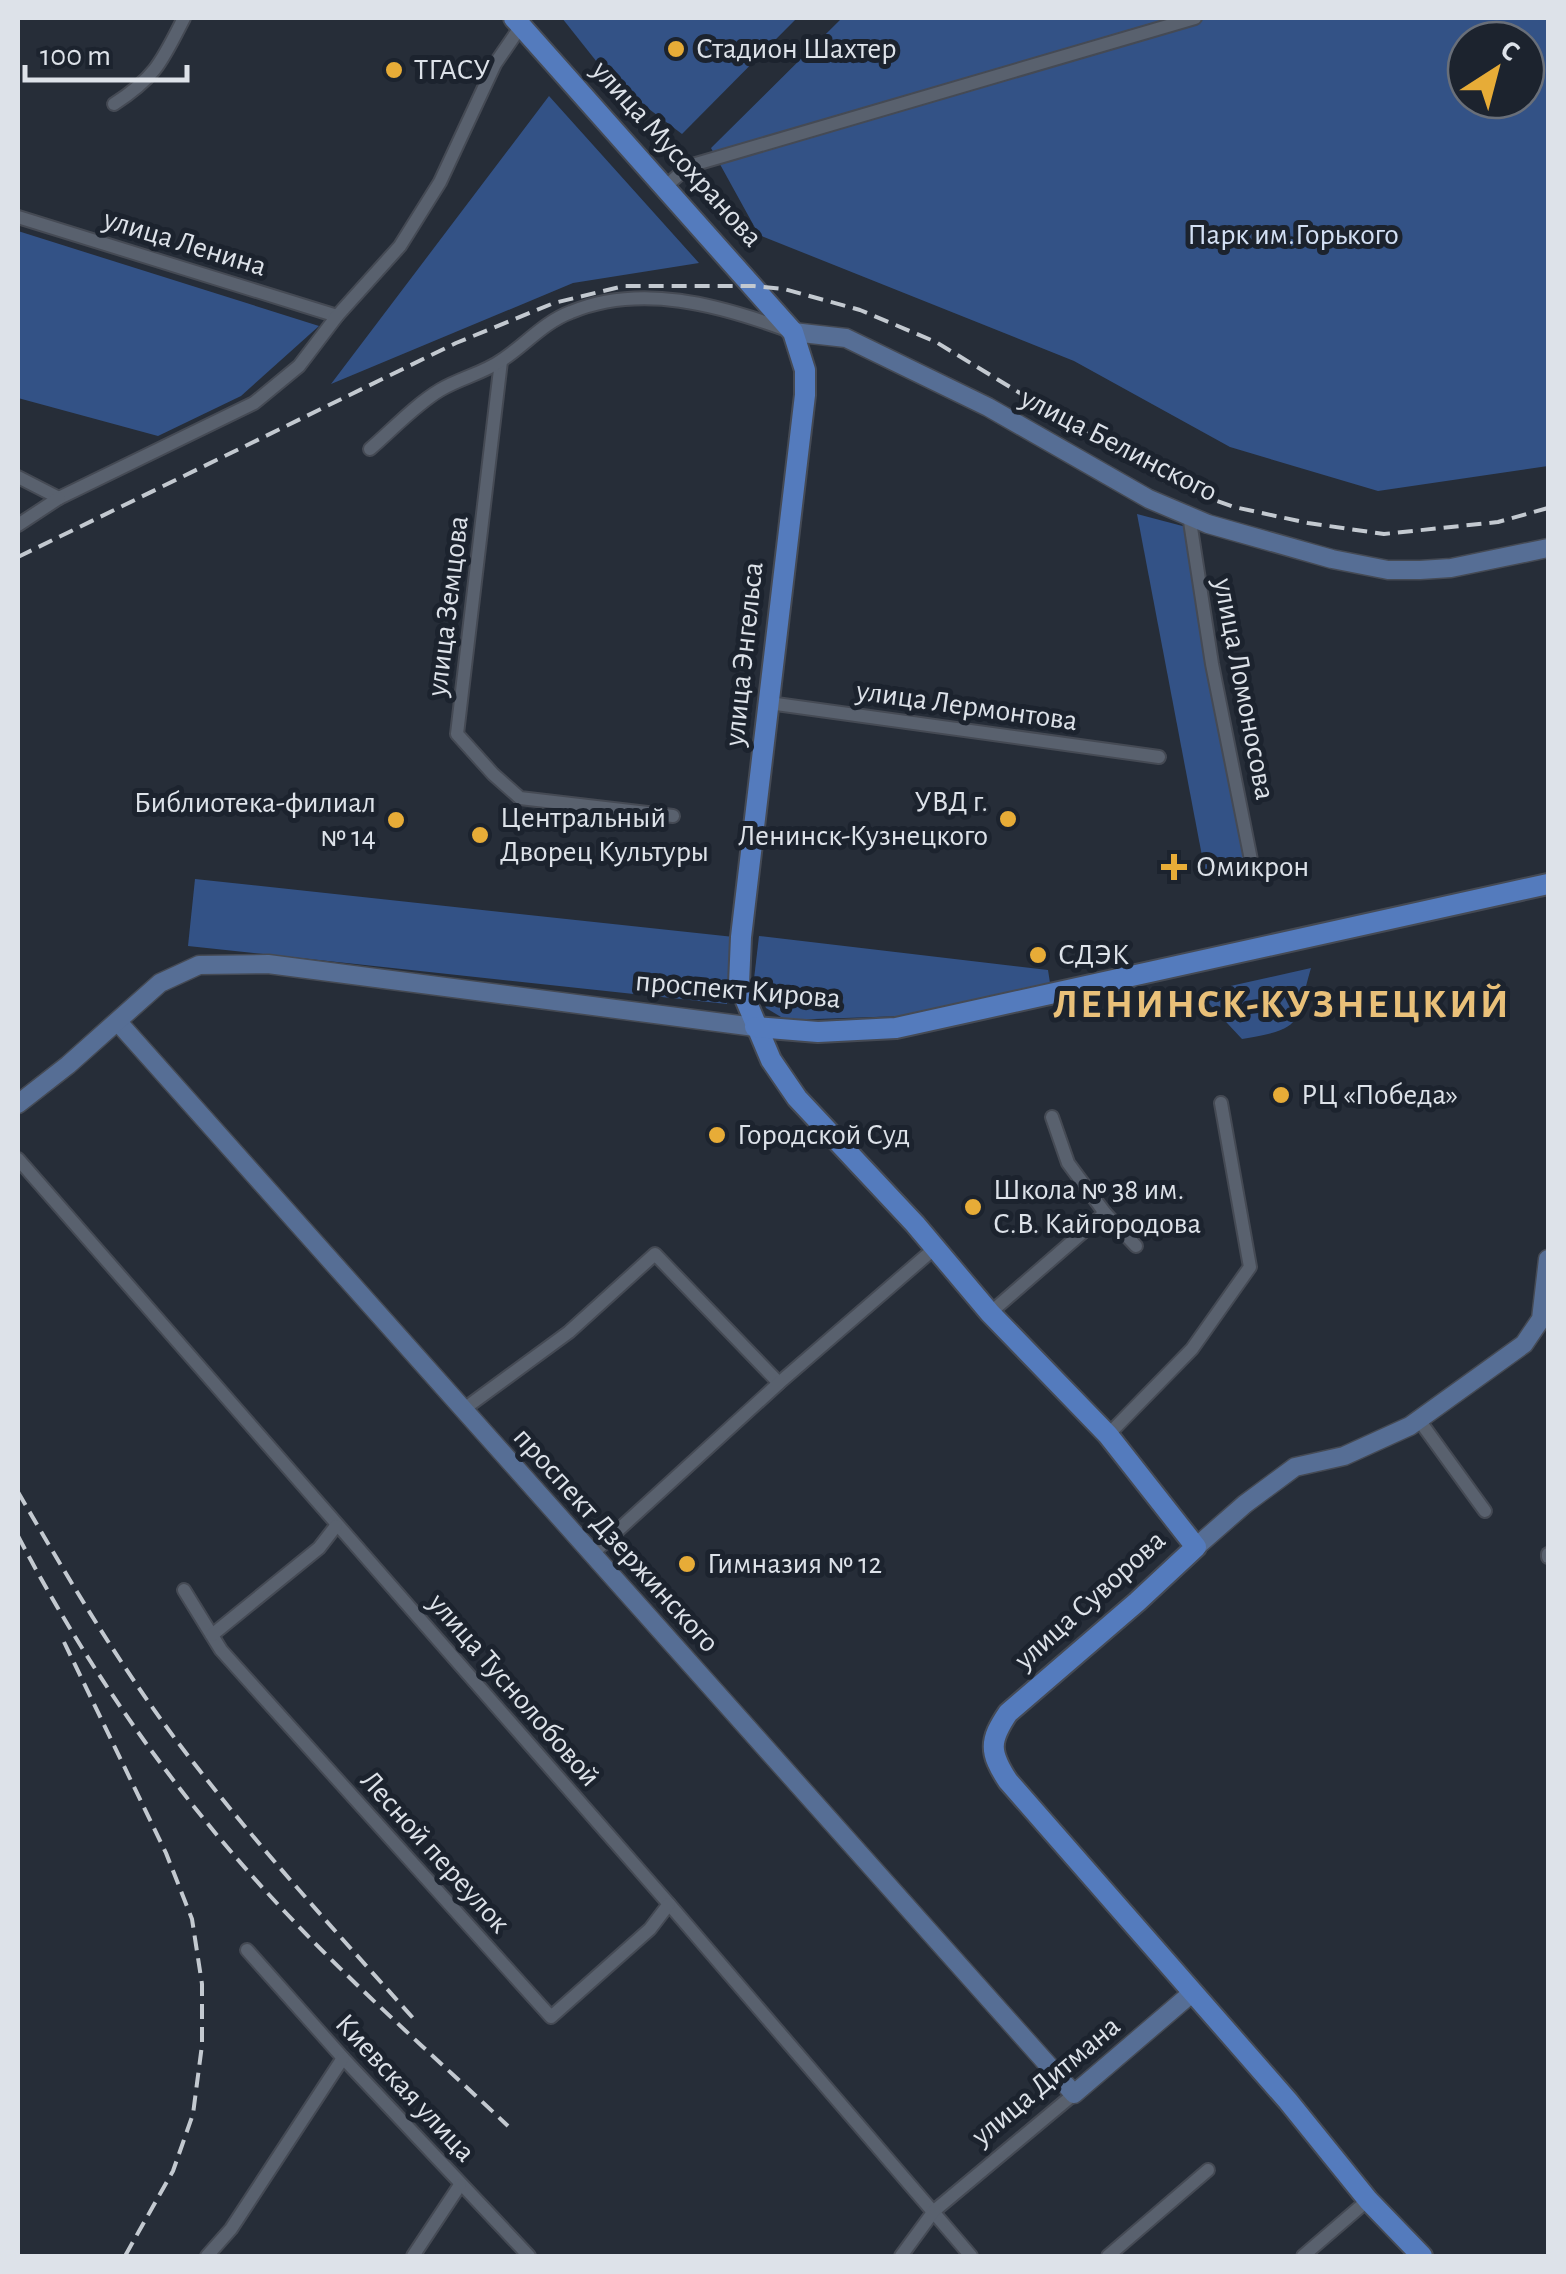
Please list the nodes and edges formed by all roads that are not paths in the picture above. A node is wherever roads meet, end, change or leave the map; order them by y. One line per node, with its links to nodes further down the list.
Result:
1 (184, 18): 4 (street)
2 (1195, 18): 5 (street)
3 (518, 22): 5 (main road, улица Мусохранова); 7 (street)
4 (114, 104)
5 (666, 186): 8 (main road, улица Мусохранова)
6 (18, 217): 7 (street, улица Ленина)
7 (337, 316): 12 (street)
8 (793, 332): 9 (street); 13 (street, улица Белинского); 16 (main road, улица Энгельса)
9 (501, 362): 10 (street); 18 (street, улица Земцова)
10 (370, 449)
11 (22, 478): 12 (street)
12 (59, 498): 14 (street)
13 (1189, 516): 15 (street, улица Белинского); 19 (street, улица Ломоносова)
14 (18, 524)
15 (1548, 548)
16 (769, 702): 17 (street, улица Лермонтова); 21 (main road, улица Энгельса)
17 (1159, 758)
18 (672, 816)
19 (1253, 870)
20 (1548, 884): 23 (main road, проспект Кирова)
21 (740, 984): 23 (main road, улица Суворова)
22 (118, 1022): 23 (street, проспект Кирова); 25 (street, проспект Кирова); 35 (street, проспект Дзержинского)
23 (755, 1027): 30 (main road, улица Суворова)
24 (1221, 1103): 37 (street)
25 (18, 1104)
26 (1052, 1117): 28 (street)
27 (18, 1159): 39 (street, улица Туснолобовой)
28 (1105, 1213): 29 (street); 33 (street)
29 (1136, 1246)
30 (935, 1248): 33 (main road, улица Суворова); 34 (street)
31 (1548, 1259): 32 (street)
32 (1547, 1304): 36 (street)
33 (990, 1313): 37 (main road, улица Суворова)
34 (779, 1383): 35 (street); 41 (street)
35 (464, 1409): 41 (street, проспект Дзержинского)
36 (1418, 1420): 38 (street); 40 (street)
37 (1108, 1435): 40 (main road, улица Суворова)
38 (1485, 1511)
39 (336, 1526): 43 (street); 44 (street, улица Туснолобовой)
40 (1196, 1547): 46 (main road, улица Суворова)
41 (592, 1554): 48 (street, проспект Дзержинского)
42 (184, 1590): 43 (street, Лесной переулок)
43 (212, 1635): 44 (street, Лесной переулок)
44 (669, 1904): 52 (street, улица Туснолобовой)
45 (247, 1950): 47 (street, Киевская улица)
46 (1193, 1992): 48 (street, улица Дитмана); 51 (main road, улица Суворова)
47 (343, 2058): 50 (street, Киевская улица); 53 (street)
48 (1074, 2094): 52 (street, улица Дитмана)
49 (1208, 2170): 58 (street)
50 (460, 2185): 54 (street); 55 (street, Киевская улица)
51 (1368, 2200): 59 (street); 60 (main road, улица Суворова)
52 (934, 2211): 56 (street, улица Дитмана); 57 (street, улица Туснолобовой)
53 (207, 2256)
54 (413, 2256)
55 (529, 2256)
56 (901, 2256)
57 (971, 2256)
58 (1108, 2256)
59 (1304, 2256)
60 (1422, 2256)

